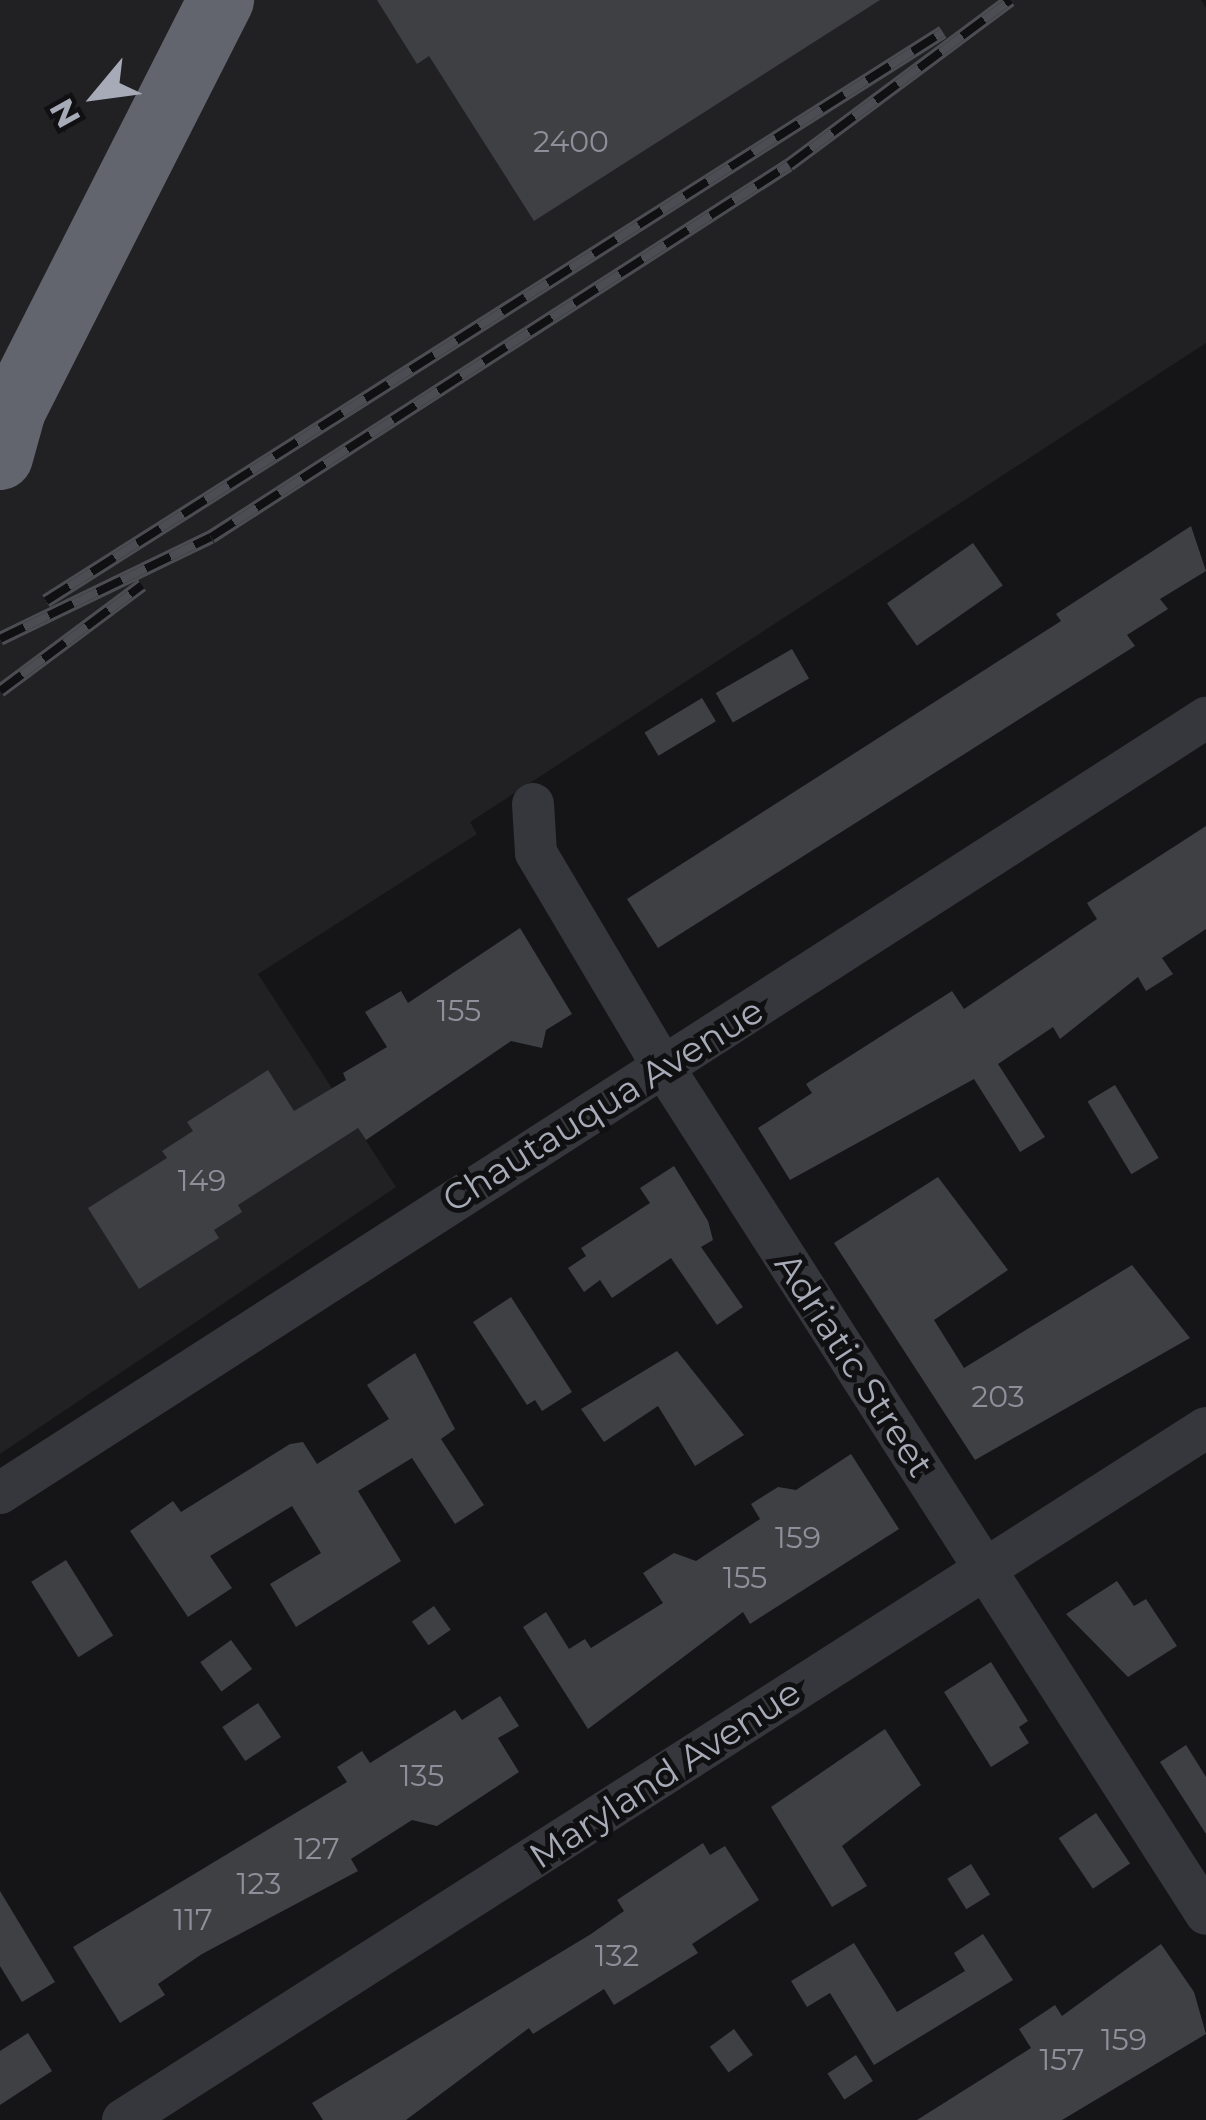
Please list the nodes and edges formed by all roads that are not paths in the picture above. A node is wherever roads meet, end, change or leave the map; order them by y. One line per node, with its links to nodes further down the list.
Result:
1 (221, 0): 3 (highway)
2 (266, 0): 3 (highway)
3 (98, 259): 4 (highway)
4 (0, 457)
5 (1206, 718): 7 (street, Chautauqua Avenue)
6 (533, 804): 7 (street, Adriatic Street)
7 (662, 1065): 9 (street, Chautauqua Avenue); 10 (street, Adriatic Street)
8 (1206, 1428): 10 (street, Maryland Avenue)
9 (0, 1493)
10 (985, 1569): 11 (street, Adriatic Street); 12 (street, Maryland Avenue)
11 (1206, 1915)
12 (123, 2120)

